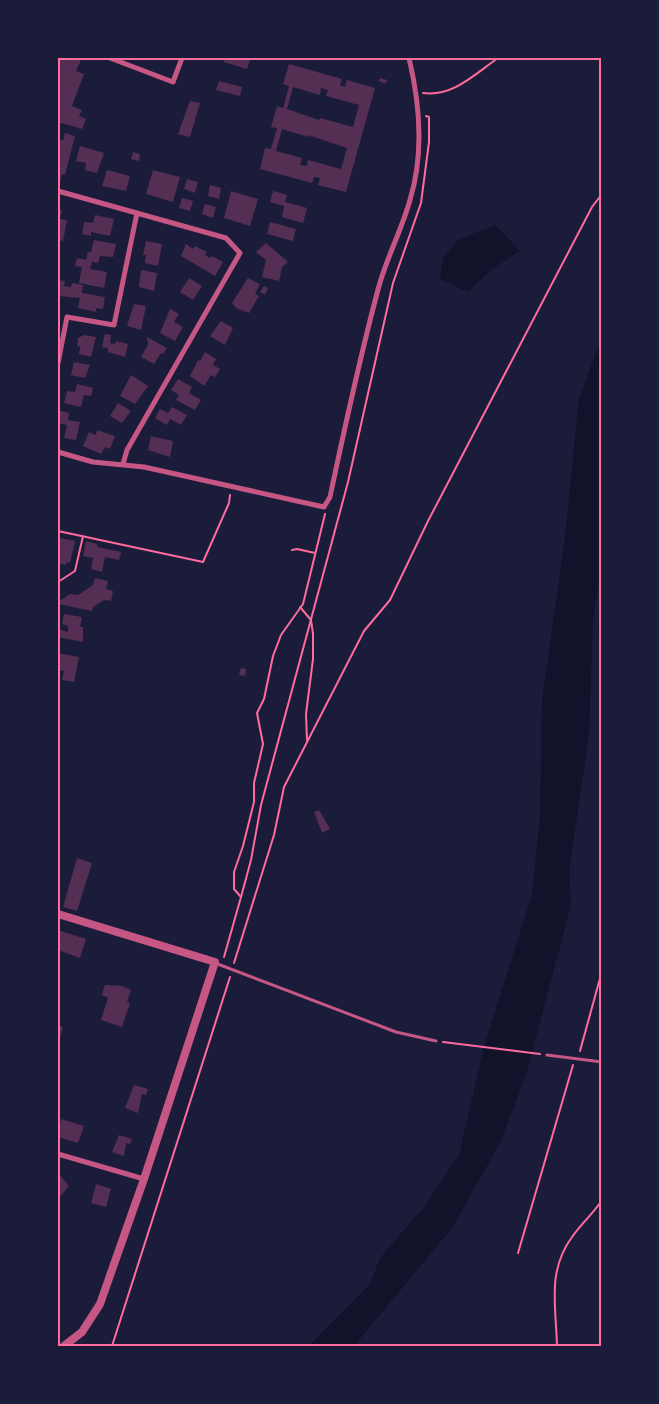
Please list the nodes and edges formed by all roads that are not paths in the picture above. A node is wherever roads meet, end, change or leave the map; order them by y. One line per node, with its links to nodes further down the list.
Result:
1 (110, 58): 2 (street)
2 (182, 58)
3 (409, 58): 8 (street)
4 (58, 191): 5 (street)
5 (136, 213): 6 (street); 8 (street)
6 (58, 363)
7 (58, 452): 8 (street)
8 (123, 464)
9 (58, 914): 10 (street)
10 (218, 964): 11 (lane); 15 (street)
11 (436, 1041)
12 (547, 1055): 13 (lane)
13 (602, 1062)
14 (58, 1154): 15 (street)
15 (144, 1179): 16 (street)
16 (64, 1346)

